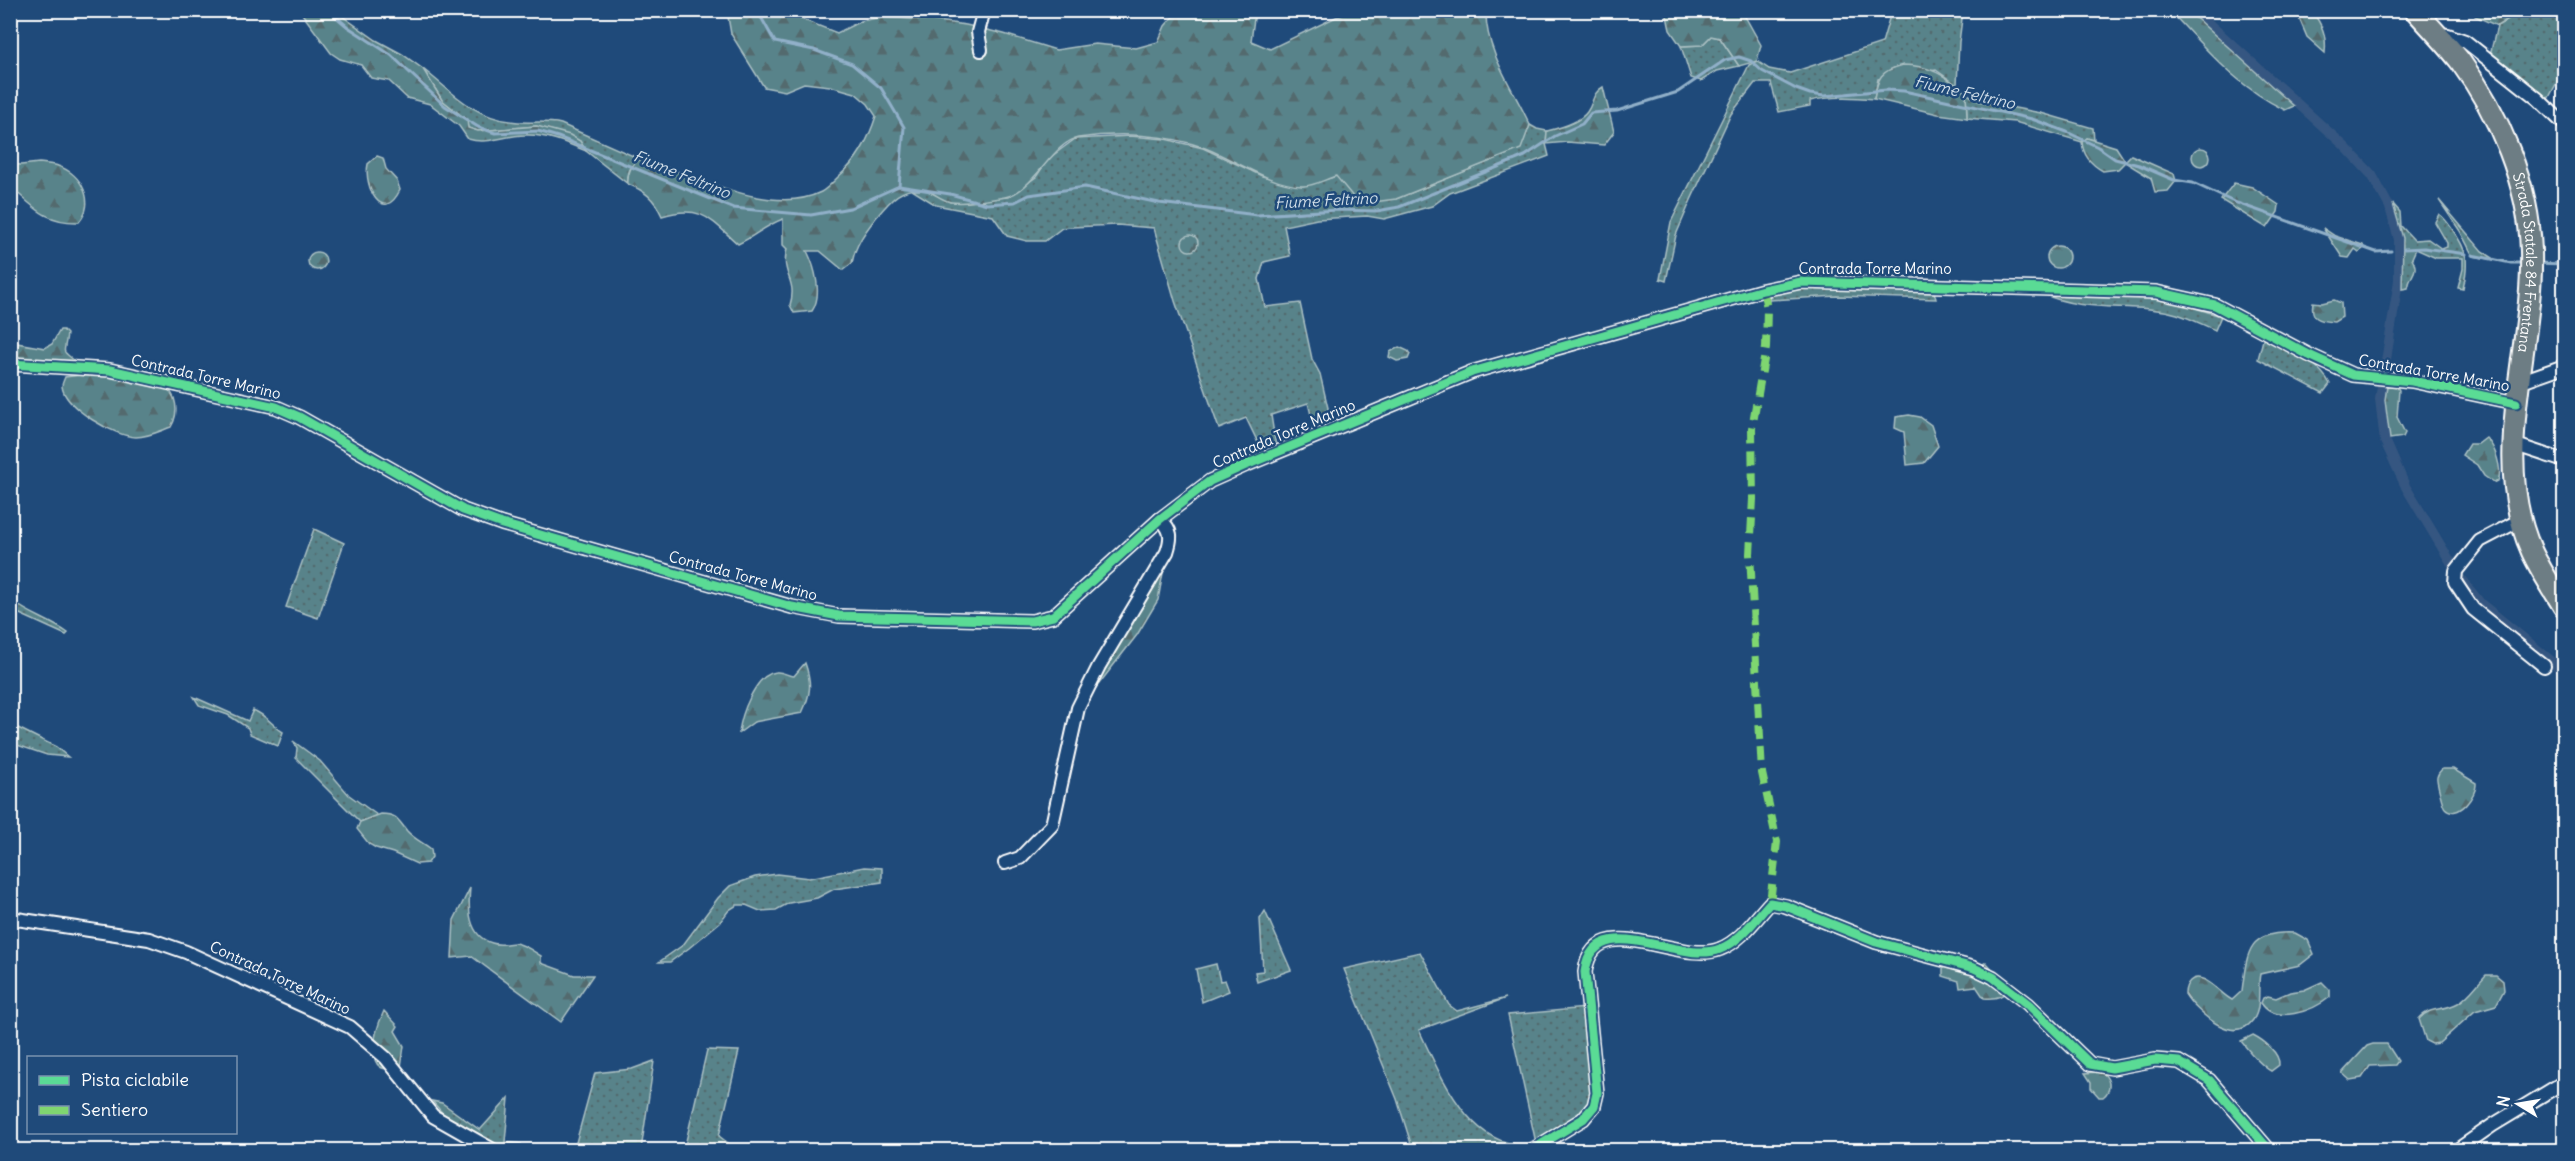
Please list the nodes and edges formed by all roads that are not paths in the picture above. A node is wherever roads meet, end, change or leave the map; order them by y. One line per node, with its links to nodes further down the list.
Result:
1 (984, 10): 4 (street)
2 (2415, 10): 3 (main road, Strada Statale 84 Frentana)
3 (2436, 34): 5 (street); 8 (main road, Strada Statale 84 Frentana)
4 (981, 50)
5 (2565, 124)
6 (10, 364): 12 (street, Contrada Torre Marino)
7 (2565, 366): 8 (street)
8 (2519, 382): 9 (main road, Strada Statale 84 Frentana)
9 (2516, 404): 10 (main road, Strada Statale 84 Frentana); 12 (street, Contrada Torre Marino)
10 (2513, 444): 11 (street); 13 (main road, Strada Statale 84 Frentana)
11 (2565, 461)
12 (1161, 519): 16 (street)
13 (2522, 519): 14 (main road, Strada Statale 84 Frentana); 15 (street)
14 (2565, 607)
15 (2544, 666)
16 (1005, 863)
17 (10, 918): 19 (street, Contrada Torre Marino)
18 (2565, 1082): 22 (street)
19 (493, 1150)
20 (1532, 1150): 21 (street)
21 (2269, 1150)
22 (2457, 1150)

